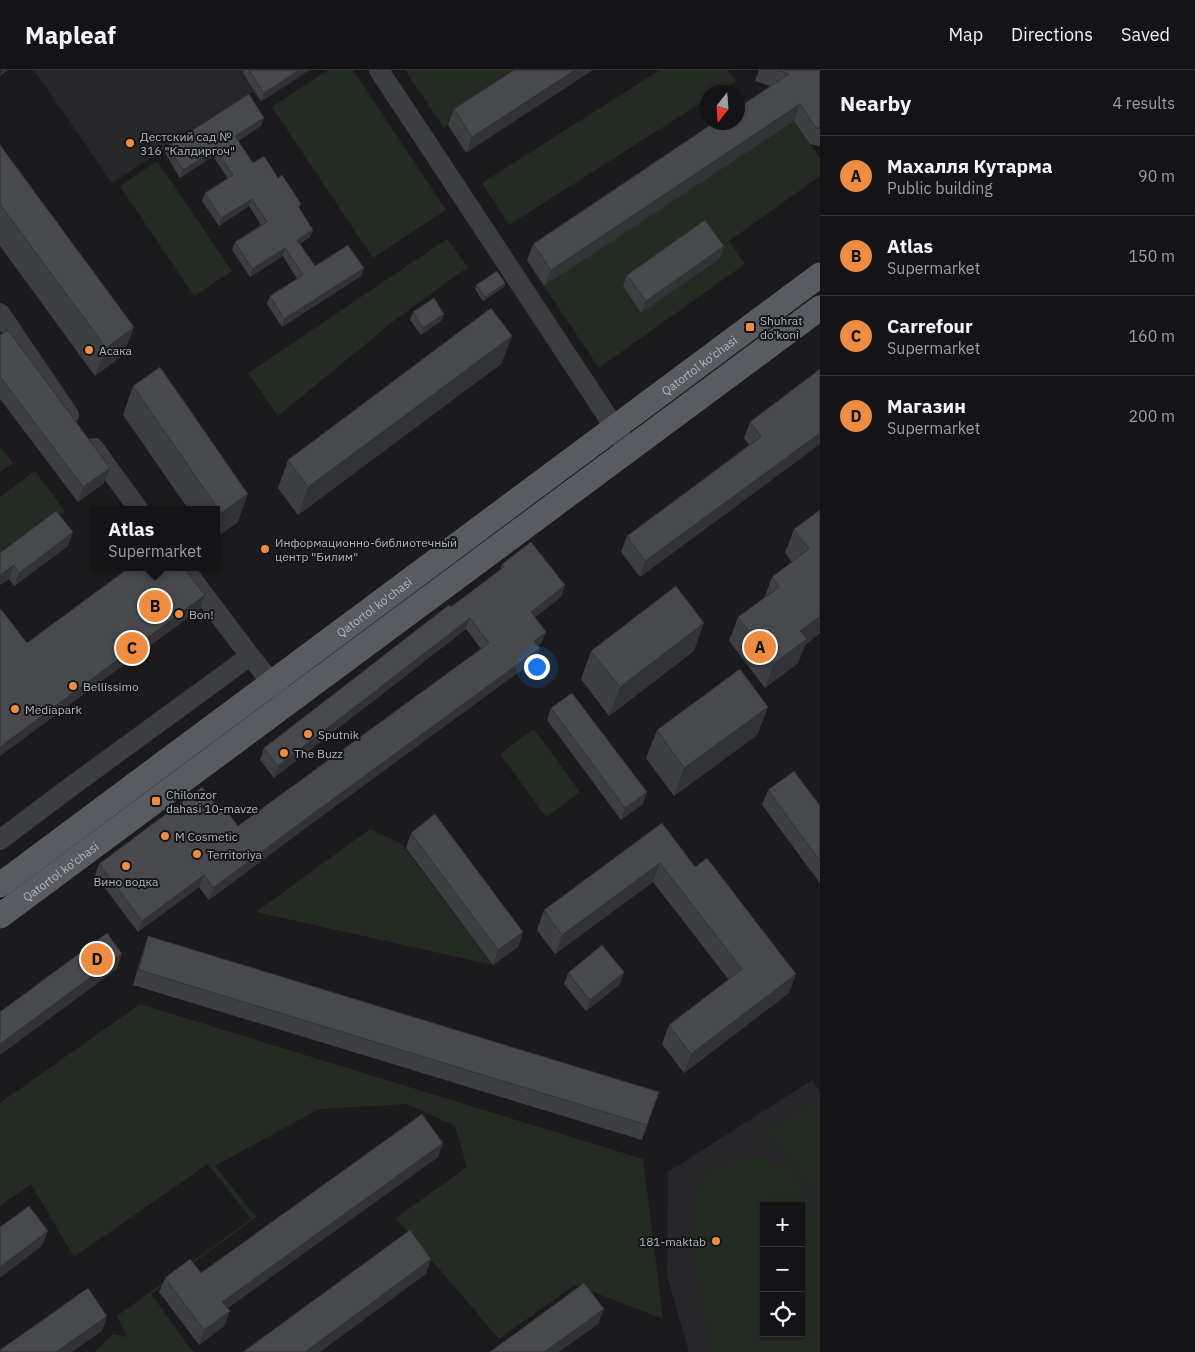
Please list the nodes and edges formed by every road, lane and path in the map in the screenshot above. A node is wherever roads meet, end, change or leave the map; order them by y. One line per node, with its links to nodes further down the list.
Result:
1 (379, 70): 5 (street)
2 (820, 275): 5 (main road, Qatortol ko'chasi)
3 (820, 308): 6 (main road, Qatortol ko'chasi)
4 (0, 313): 7 (street)
5 (615, 428): 6 (street); 10 (main road, Qatortol ko'chasi)
6 (629, 450): 11 (main road, Qatortol ko'chasi)
7 (136, 506)
8 (186, 571): 9 (street)
9 (250, 656): 10 (street); 12 (street)
10 (272, 683): 11 (street); 13 (main road, Qatortol ko'chasi)
11 (288, 703): 14 (main road, Qatortol ko'chasi)
12 (0, 840)
13 (0, 885)
14 (0, 916)

